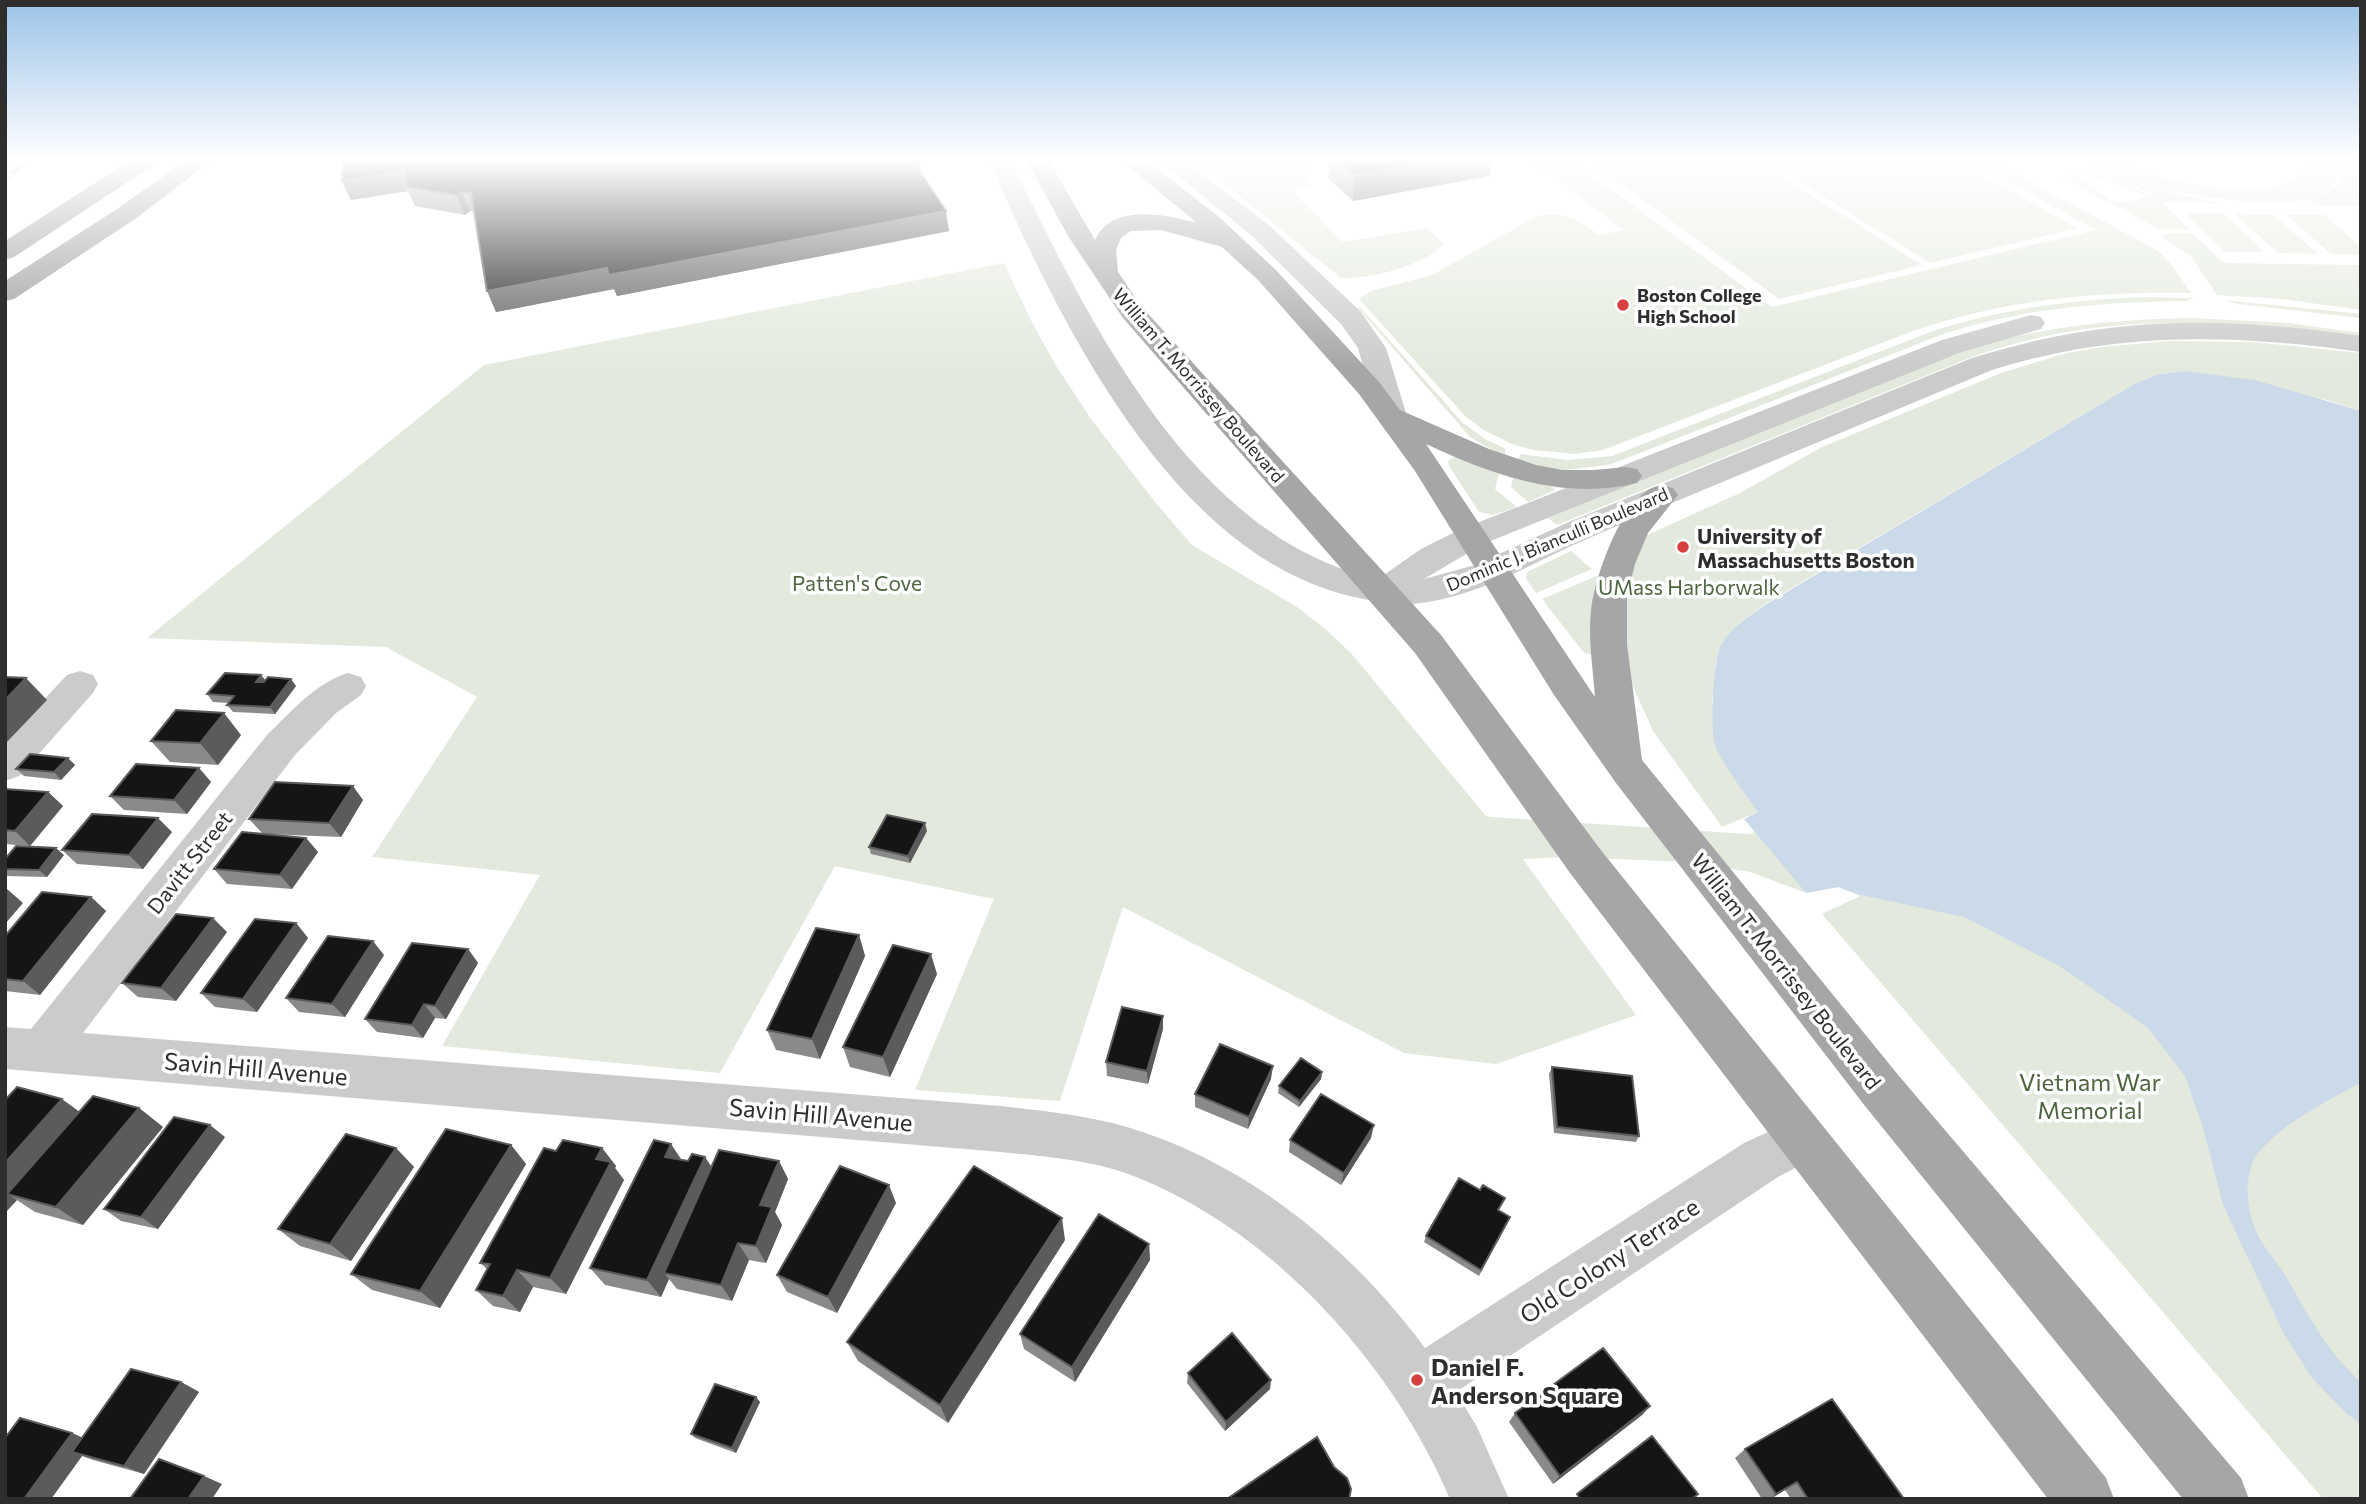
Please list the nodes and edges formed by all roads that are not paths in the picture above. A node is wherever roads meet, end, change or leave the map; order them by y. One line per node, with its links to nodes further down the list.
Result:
1 (37, 231): 9 (highway)
2 (100, 231): 12 (highway)
3 (1035, 231): 20 (street)
4 (1078, 231): 11 (main road, William T. Morrissey Boulevard)
5 (1114, 231): 11 (main road)
6 (1198, 231): 10 (main road)
7 (1220, 231): 10 (main road, William T. Morrissey Boulevard)
8 (1260, 231): 15 (street, William T. Morrissey Boulevard)
9 (5, 252)
10 (1248, 256): 15 (main road, William T. Morrissey Boulevard)
11 (1105, 274): 20 (main road, William T. Morrissey Boulevard)
12 (5, 293)
13 (2361, 327): 16 (street, Dominic J. Bianculli Boulevard)
14 (2361, 344): 17 (street, Dominic J. Bianculli Boulevard)
15 (1392, 416): 16 (main road); 18 (main road, William T. Morrissey Boulevard)
16 (1626, 476): 18 (street, Dominic J. Bianculli Boulevard)
17 (1662, 495): 19 (street, Dominic J. Bianculli Boulevard); 24 (main road)
18 (1471, 537): 19 (main road, William T. Morrissey Boulevard); 20 (street, Dominic J. Bianculli Boulevard)
19 (1492, 569): 20 (street, Dominic J. Bianculli Boulevard); 24 (main road, William T. Morrissey Boulevard)
20 (1383, 592): 26 (main road, William T. Morrissey Boulevard)
21 (80, 684): 23 (street)
22 (348, 686): 25 (street, Davitt Street)
23 (5, 766)
24 (1630, 773): 30 (main road, William T. Morrissey Boulevard)
25 (24, 1049): 27 (street, Savin Hill Avenue)
26 (1803, 1139): 27 (street, Old Colony Terrace); 29 (main road, William T. Morrissey Boulevard)
27 (1418, 1385): 28 (street, Savin Hill Avenue)
28 (1480, 1499)
29 (2085, 1499)
30 (2220, 1499)

